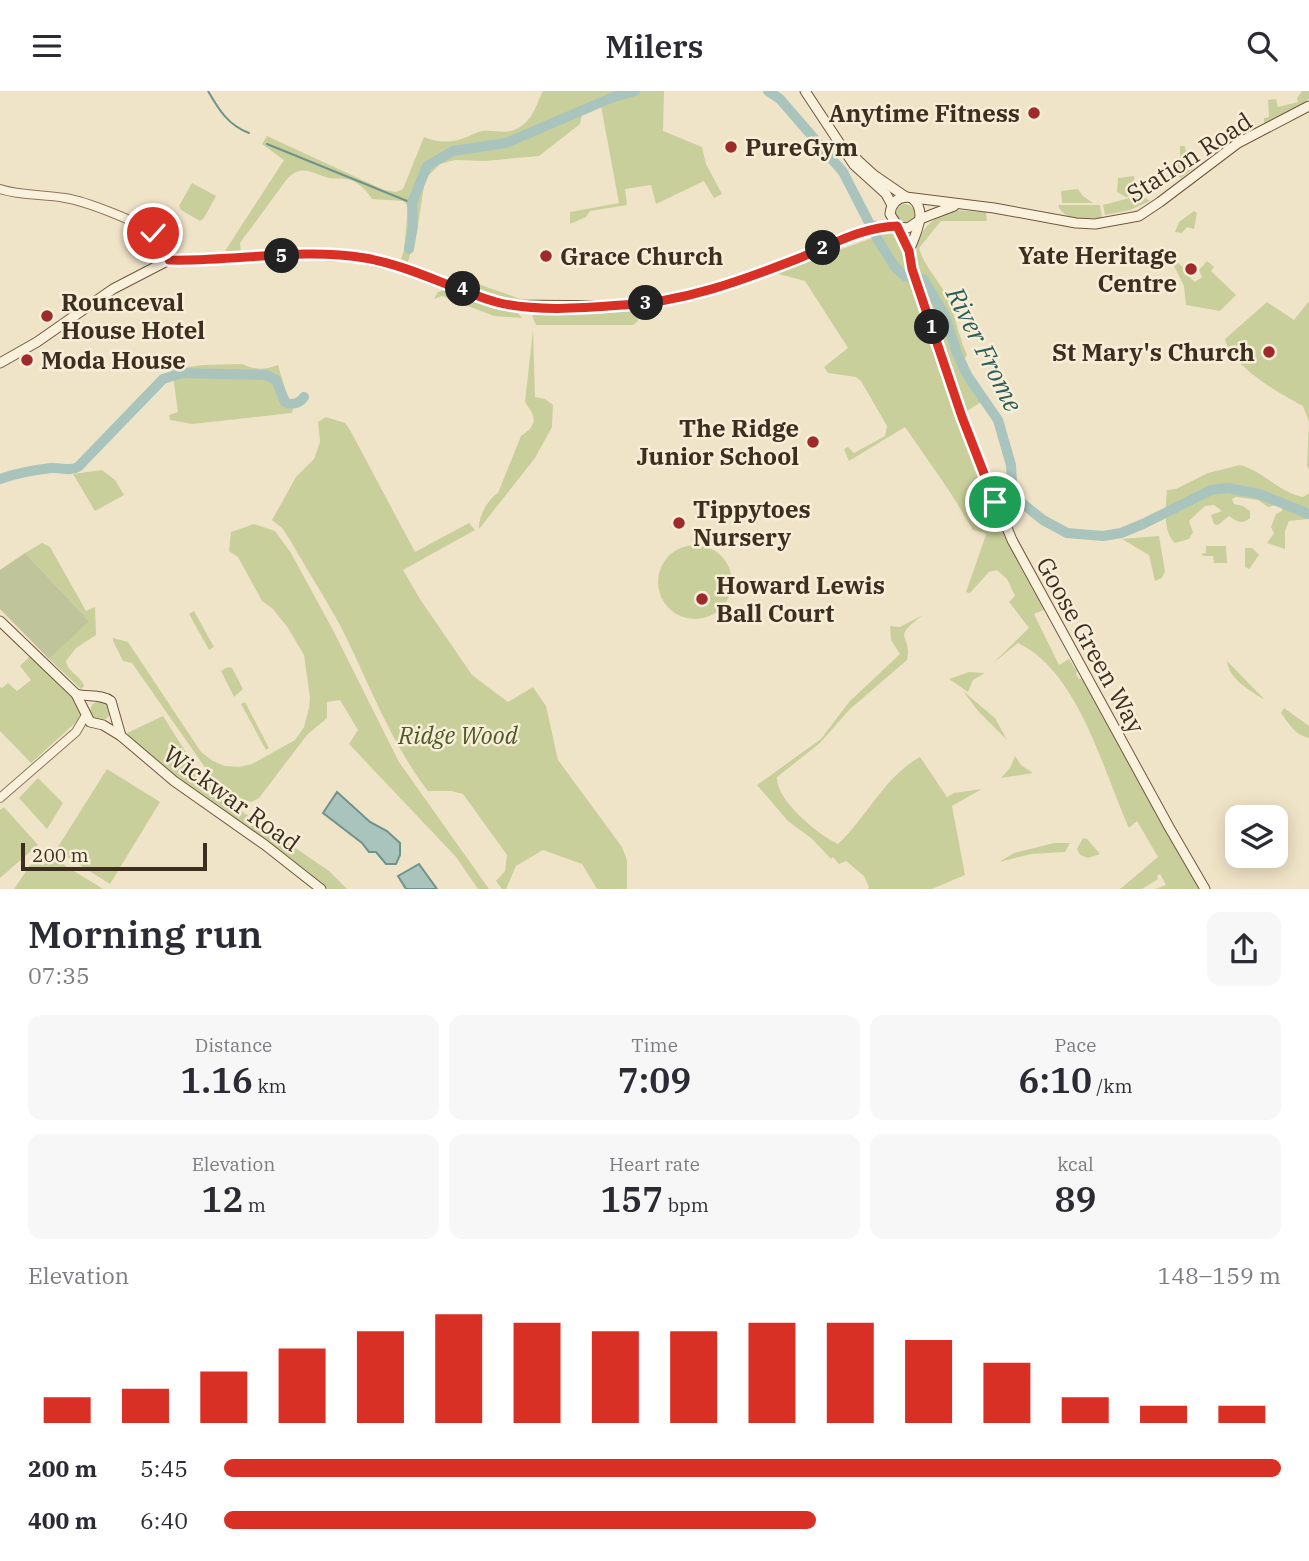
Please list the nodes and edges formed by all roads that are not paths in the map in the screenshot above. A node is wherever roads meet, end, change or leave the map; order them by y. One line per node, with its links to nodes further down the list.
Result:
1 (805, 91): 3 (main road)
2 (1309, 106): 6 (main road, Station Road)
3 (845, 149): 5 (main road); 7 (main road)
4 (0, 189): 12 (street)
5 (909, 198): 6 (main road, Station Road); 7 (main road); 8 (main road)
6 (960, 204): 8 (main road, Station Road)
7 (891, 207): 9 (main road); 10 (main road)
8 (920, 219): 9 (main road); 11 (main road, Goose Green Way)
9 (897, 226): 10 (main road); 11 (main road, Goose Green Way)
10 (875, 227): 12 (main road)
11 (909, 251): 24 (main road, Goose Green Way)
12 (169, 260): 13 (main road)
13 (0, 363)
14 (0, 621): 15 (main road, Wickwar Road)
15 (76, 694): 16 (main road); 17 (main road, Wickwar Road)
16 (94, 698): 17 (main road); 18 (main road)
17 (86, 712): 19 (main road, Wickwar Road); 20 (street)
18 (115, 713): 19 (main road); 21 (main road)
19 (100, 725): 20 (street); 21 (main road, Wickwar Road)
20 (76, 732): 22 (street)
21 (121, 736): 23 (main road, Wickwar Road)
22 (0, 798)
23 (321, 889)
24 (1205, 889)

